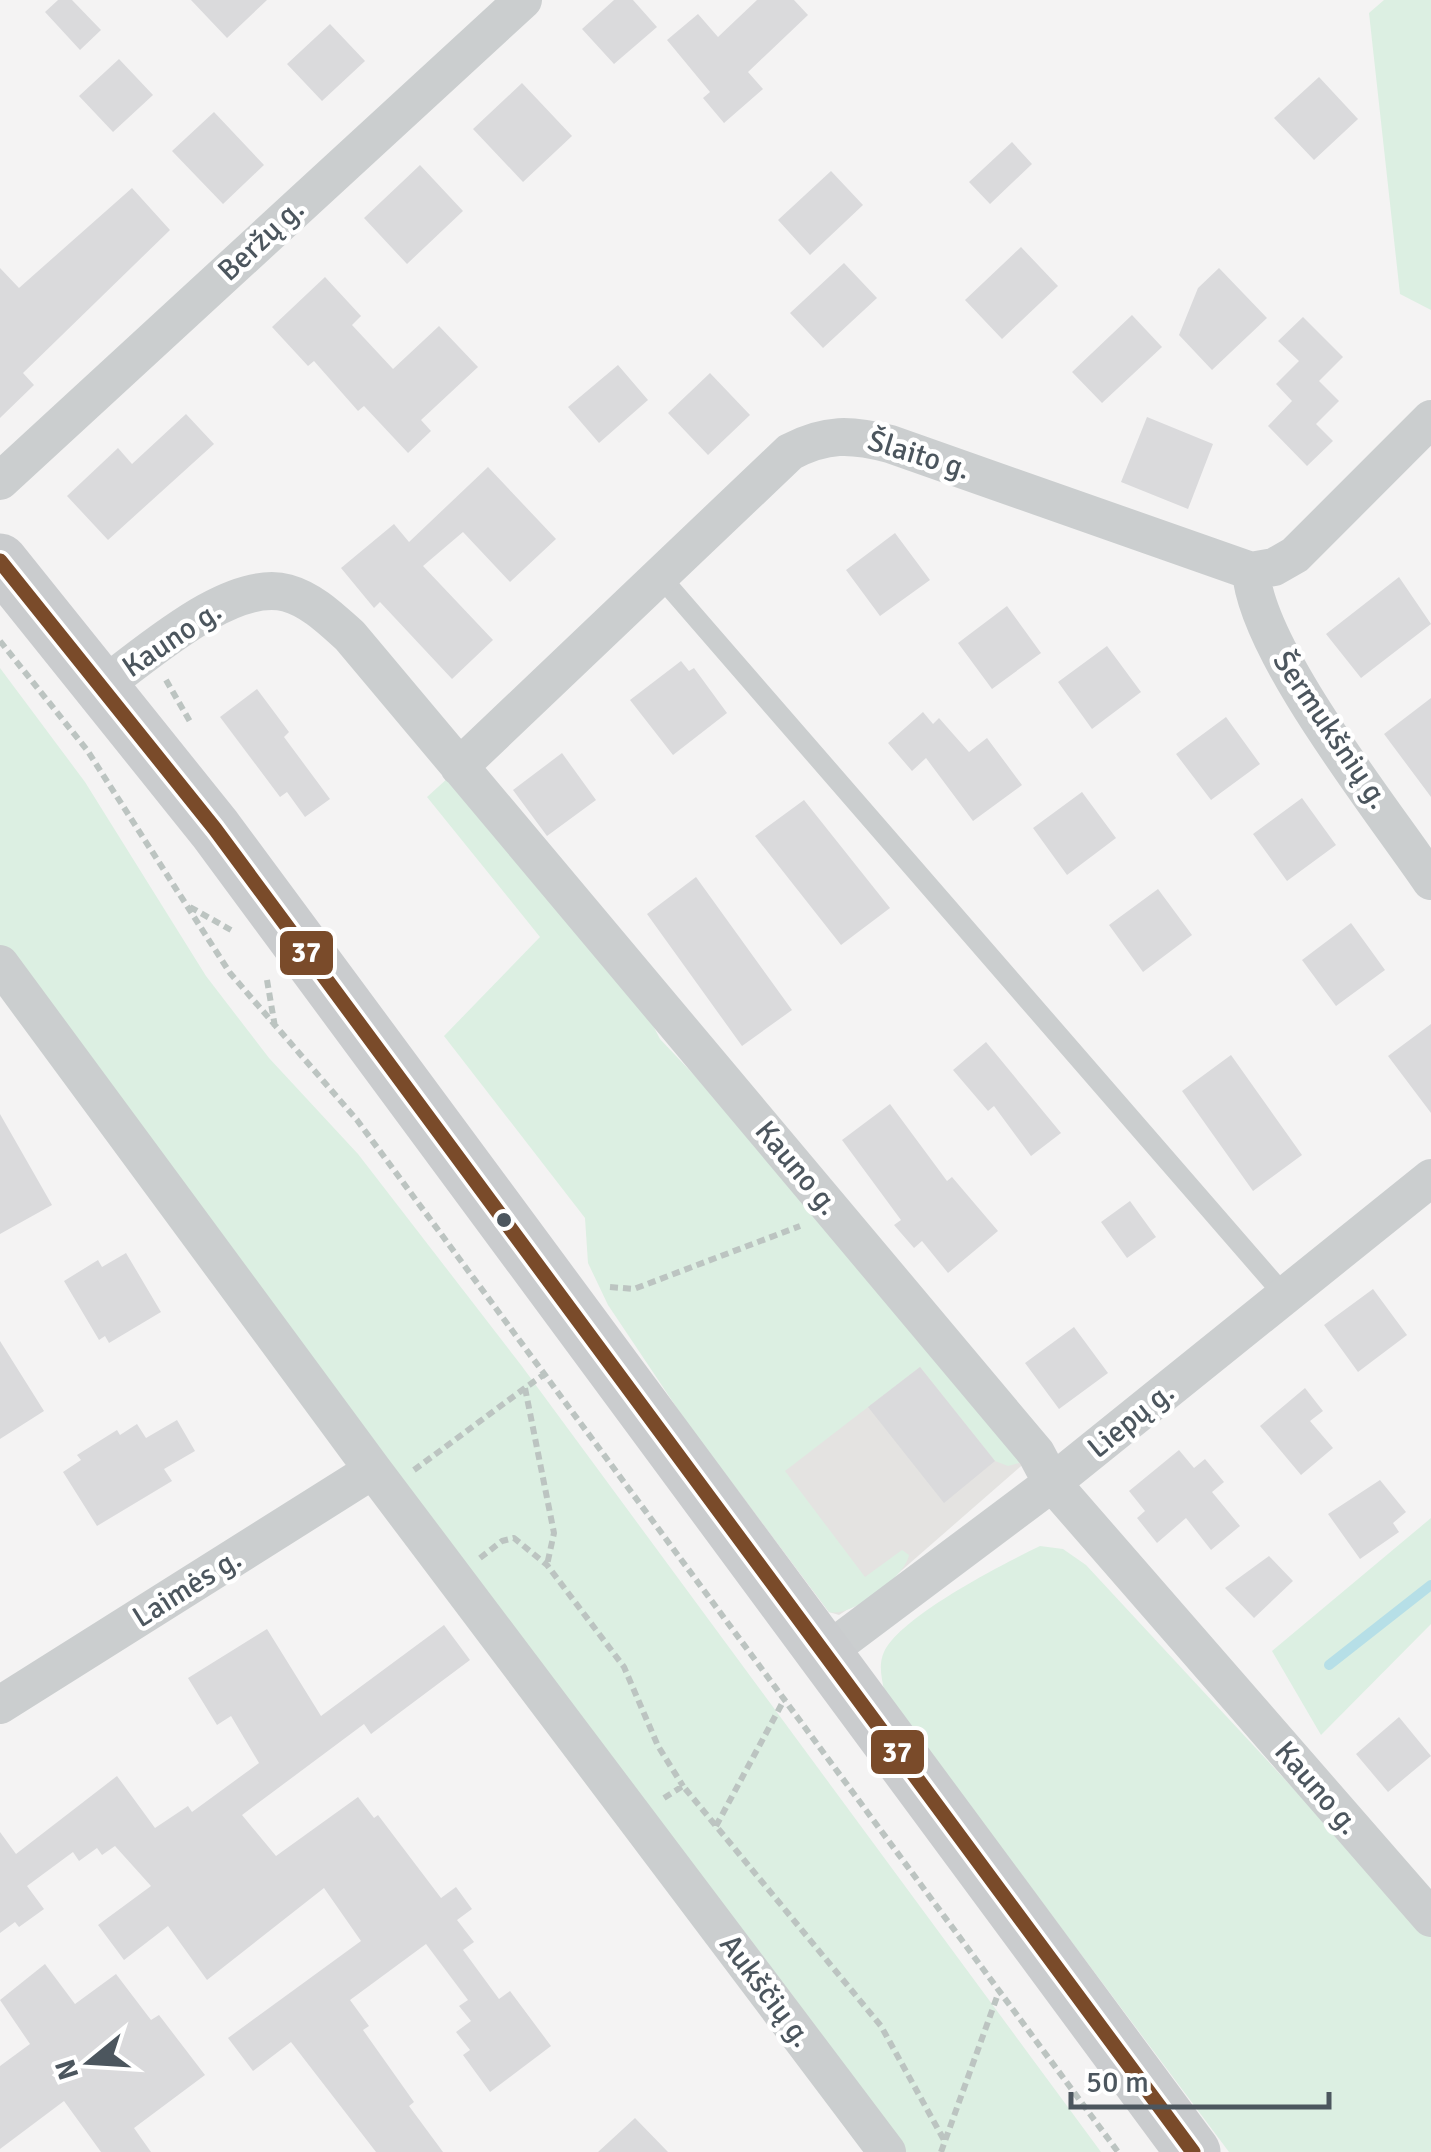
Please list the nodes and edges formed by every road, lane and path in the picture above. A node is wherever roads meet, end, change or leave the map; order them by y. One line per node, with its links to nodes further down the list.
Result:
1 (523, 0): 3 (street, Beržų g.)
2 (1431, 418): 5 (street)
3 (0, 480)
4 (0, 561): 8 (main road)
5 (1251, 571): 6 (street, Šlaito g.); 10 (street, Šermukšnių g.)
6 (659, 575): 9 (street, Šlaito g.); 19 (lane)
7 (0, 641): 11 (path)
8 (104, 685): 9 (street, Kauno g.); 26 (main road)
9 (459, 766): 17 (street, Kauno g.)
10 (1431, 881)
11 (188, 906): 12 (path); 15 (path)
12 (229, 927)
13 (0, 964): 22 (street, Aukščių g.)
14 (270, 984): 15 (path)
15 (275, 1030): 20 (path)
16 (1431, 1178): 19 (street, Liepų g.)
17 (834, 1212): 18 (path); 23 (street, Kauno g.)
18 (601, 1285)
19 (1285, 1296): 23 (street, Liepų g.)
20 (546, 1372): 21 (path); 27 (path)
21 (525, 1388): 22 (path); 24 (path)
22 (380, 1479): 25 (street, Aukščių g.); 28 (street, Laimės g.)
23 (1052, 1483): 26 (street, Liepų g.); 32 (street, Kauno g.)
24 (547, 1565): 25 (path); 29 (path)
25 (455, 1578): 30 (street, Aukščių g.)
26 (824, 1654): 38 (main road)
27 (785, 1698): 31 (path); 33 (path)
28 (0, 1705)
29 (682, 1786): 30 (path); 31 (path)
30 (636, 1817): 35 (street, Aukščių g.)
31 (716, 1826): 34 (path)
32 (1431, 1918)
33 (998, 1994): 34 (path); 37 (path)
34 (944, 2140): 36 (path)
35 (887, 2152)
36 (941, 2152)
37 (1118, 2152)
38 (1193, 2152)

